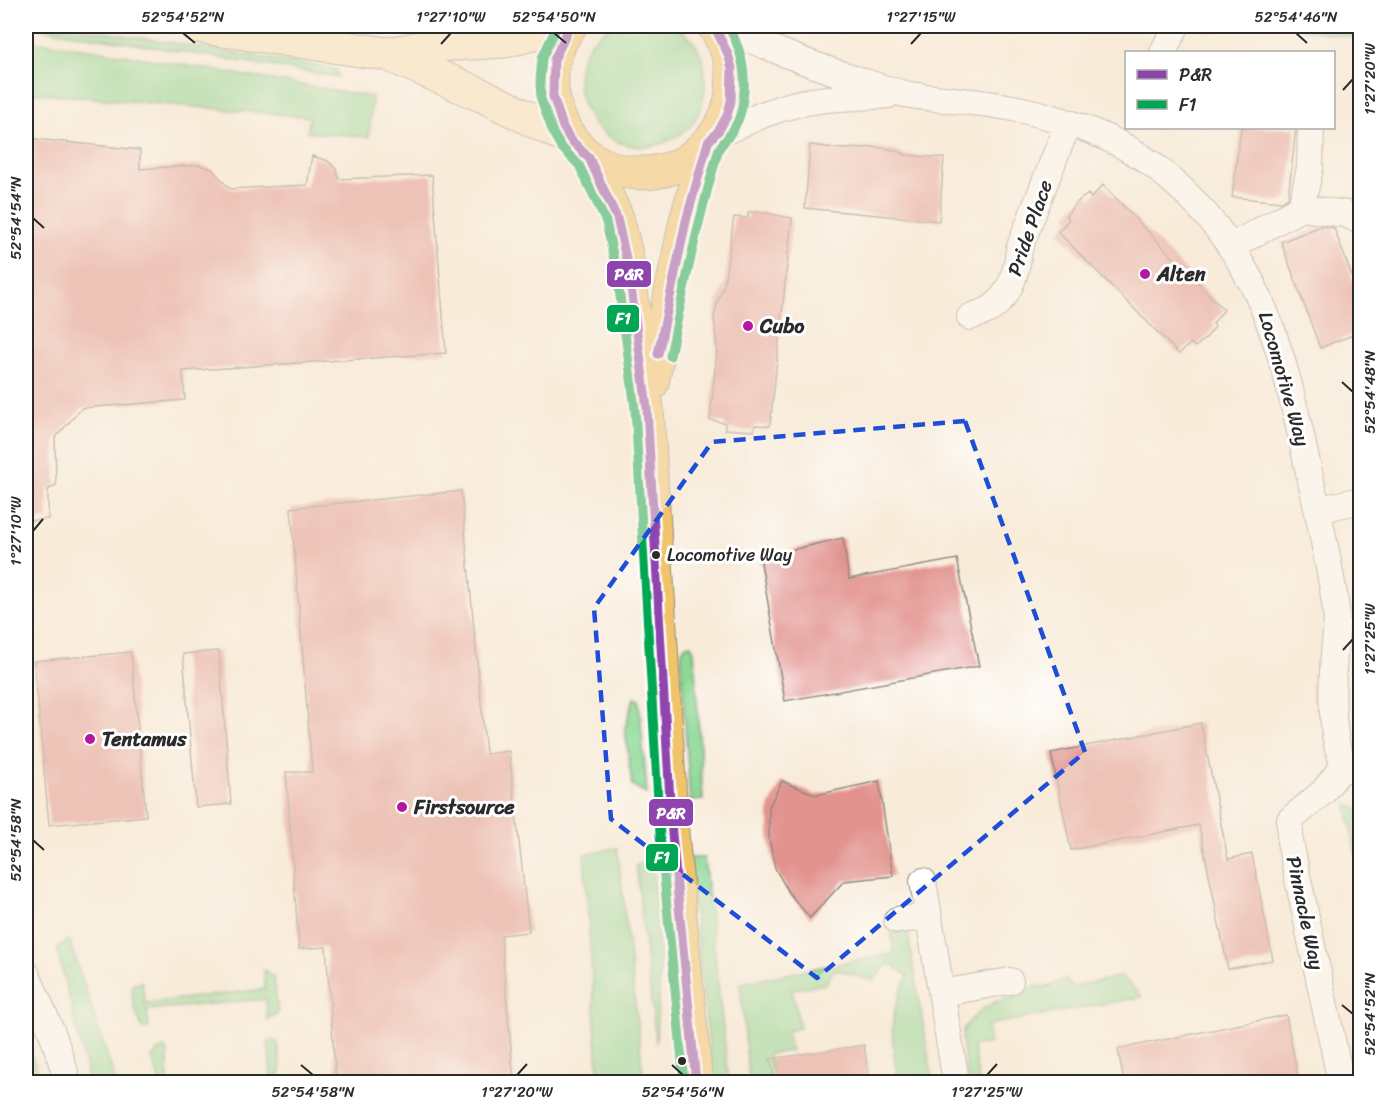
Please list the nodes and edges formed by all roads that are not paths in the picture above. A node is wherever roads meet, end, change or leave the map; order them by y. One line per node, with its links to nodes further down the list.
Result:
1 (196, 26): 8 (street)
2 (564, 26): 8 (street)
3 (570, 26): 14 (main road)
4 (714, 26): 13 (main road)
5 (719, 26): 9 (street, Locomotive Way)
6 (1176, 26): 7 (street)
7 (1164, 51)
8 (387, 54): 14 (street)
9 (904, 94): 10 (street, Locomotive Way); 13 (street, Locomotive Way)
10 (1068, 123): 12 (street, Locomotive Way); 18 (street, Pride Place)
11 (1311, 129): 15 (street)
12 (1121, 132): 17 (street, Locomotive Way)
13 (711, 139): 14 (main road); 19 (main road)
14 (579, 148): 19 (main road)
15 (1301, 208): 16 (street); 17 (street)
16 (1360, 221)
17 (1232, 246): 21 (street, Locomotive Way)
18 (970, 317)
19 (647, 408): 30 (main road)
20 (1360, 500): 21 (street)
21 (1318, 510): 22 (street, Locomotive Way)
22 (1353, 769): 32 (street, Pinnacle Way)
23 (923, 881): 24 (street)
24 (929, 917): 25 (street); 28 (street)
25 (897, 920)
26 (26, 973): 29 (street)
27 (1010, 981): 28 (street)
28 (942, 993): 31 (street)
29 (68, 1083)
30 (696, 1083)
31 (956, 1083)
32 (1341, 1083)

